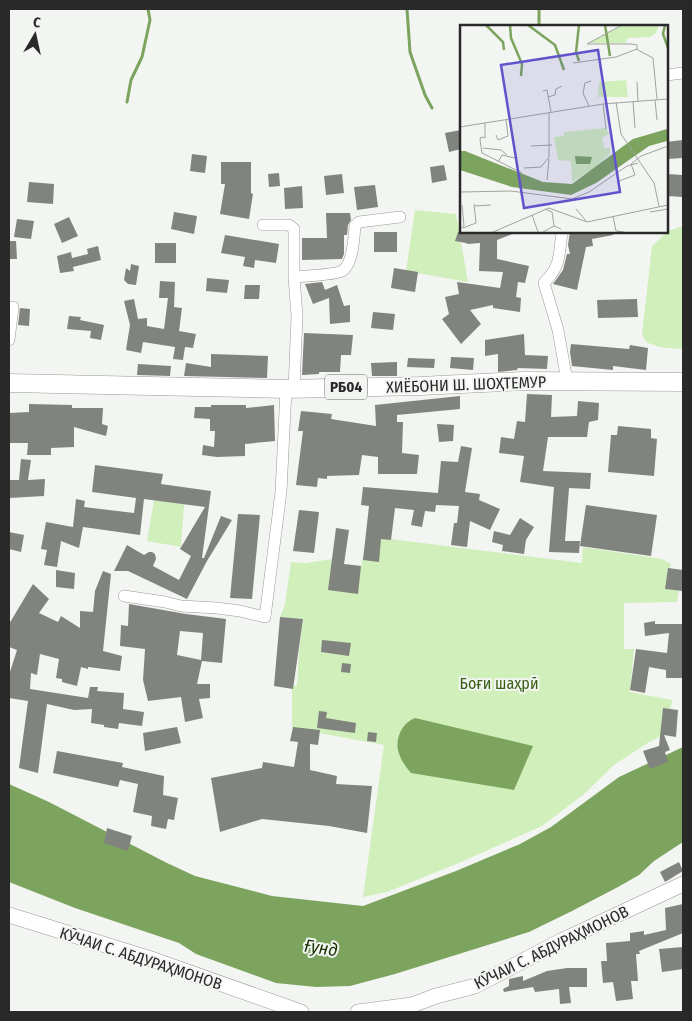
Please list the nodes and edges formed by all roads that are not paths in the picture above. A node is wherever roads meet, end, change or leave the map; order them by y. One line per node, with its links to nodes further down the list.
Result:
1 (683, 73): 2 (street)
2 (667, 75)
3 (400, 217): 6 (street)
4 (263, 225): 6 (street)
5 (563, 232): 9 (street)
6 (294, 277): 12 (street)
7 (13, 307): 8 (street)
8 (9, 340)
9 (567, 381): 10 (main road, ХИЁБОНИ Ш. ШОҲТЕМУР / РБ04); 12 (main road, ХИЁБОНИ Ш. ШОҲТЕМУР / РБ04)
10 (683, 382)
11 (9, 383): 12 (main road, ХИЁБОНИ Ш. ШОҲТЕМУР / РБ04)
12 (290, 388): 13 (street)
13 (124, 596)
14 (683, 884): 17 (street, КӮЧАИ С. АБДУРАҲМОНОВ)
15 (9, 915): 16 (street, КӮЧАИ С. АБДУРАҲМОНОВ)
16 (301, 1012)
17 (358, 1012)

